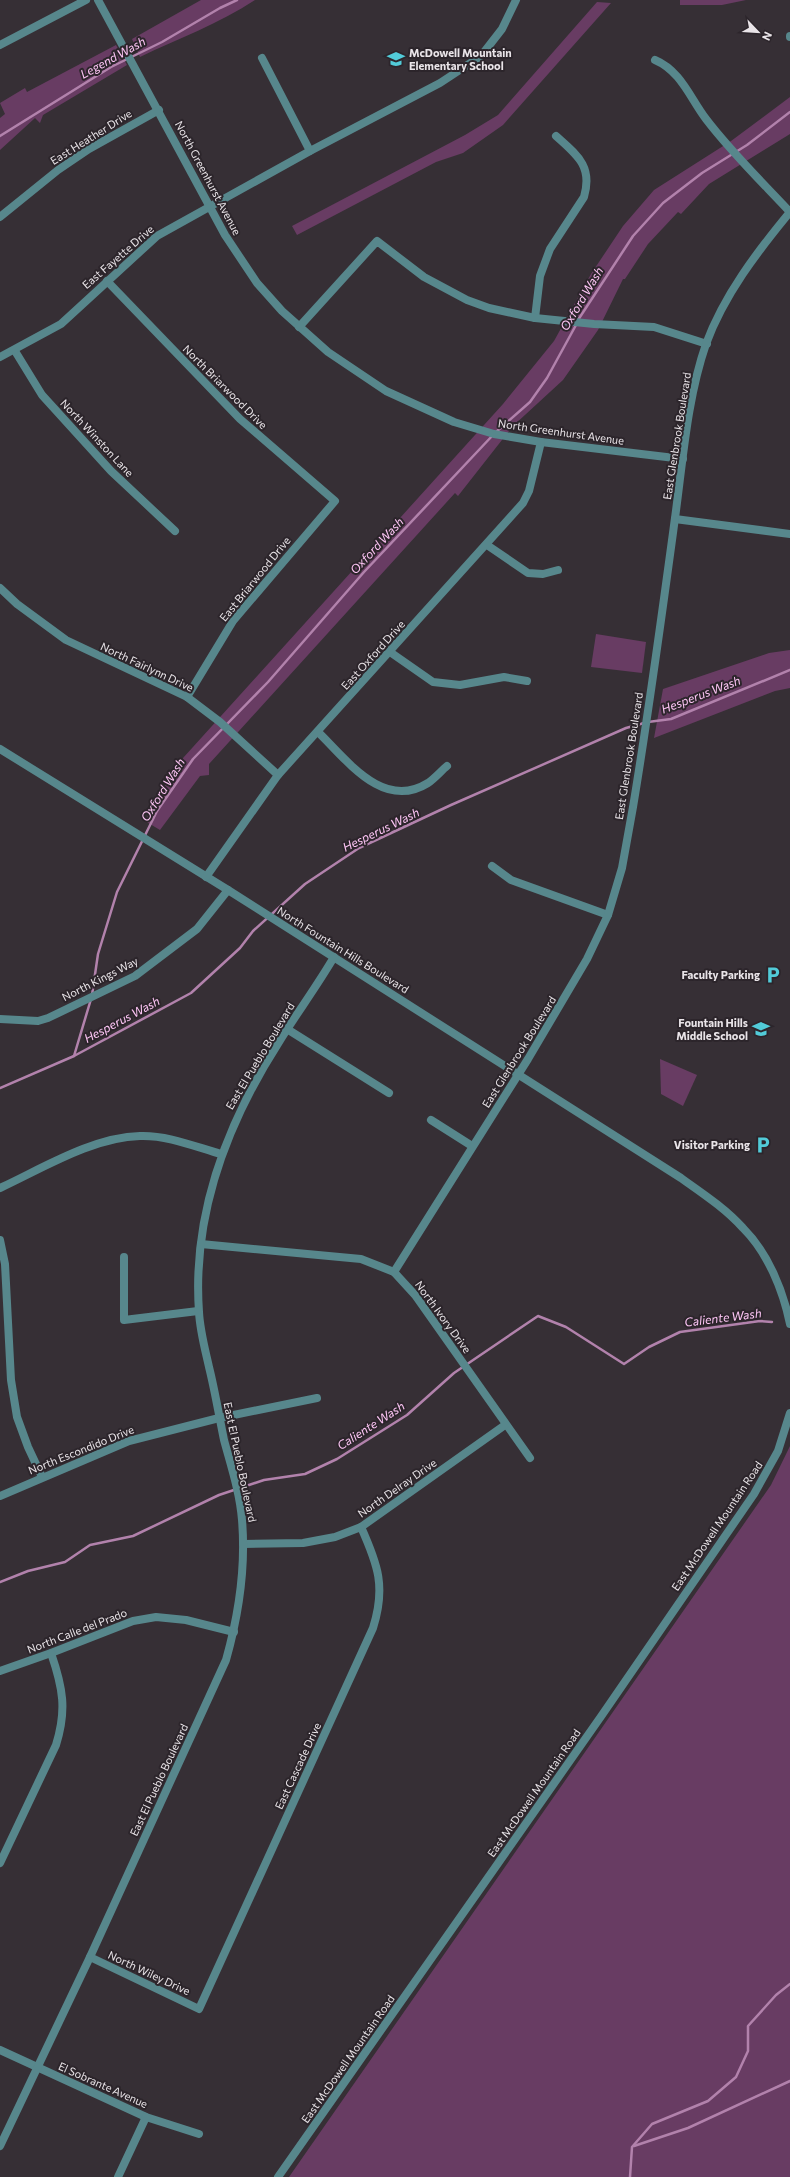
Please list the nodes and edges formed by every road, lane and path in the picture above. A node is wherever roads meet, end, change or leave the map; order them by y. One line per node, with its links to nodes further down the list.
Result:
1 (86, 0): 4 (street)
2 (98, 0): 7 (street, North Greenhurst Avenue)
3 (516, 0): 9 (street, East Fayette Drive)
4 (0, 45)
5 (262, 58): 9 (street)
6 (655, 60): 11 (street)
7 (159, 110): 10 (street, North Greenhurst Avenue); 12 (street, East Heather Drive)
8 (556, 136): 14 (street)
9 (310, 151): 10 (street, East Fayette Drive)
10 (209, 206): 13 (street, East Fayette Drive); 15 (street, North Greenhurst Avenue)
11 (790, 212): 16 (street, East Glenbrook Boulevard)
12 (0, 217)
13 (107, 281): 17 (street, East Fayette Drive); 21 (street, North Briarwood Drive)
14 (535, 318): 15 (street); 16 (street)
15 (300, 327): 19 (street, North Greenhurst Avenue)
16 (706, 344): 20 (street, East Glenbrook Boulevard)
17 (15, 350): 18 (street, East Fayette Drive); 23 (street, North Winston Lane)
18 (0, 358)
19 (541, 442): 20 (street, North Greenhurst Avenue); 25 (street, East Oxford Drive)
20 (683, 459): 22 (street, East Glenbrook Boulevard)
21 (335, 501): 30 (street, East Briarwood Drive)
22 (675, 519): 24 (street); 38 (street, East Glenbrook Boulevard)
23 (175, 531)
24 (790, 534)
25 (487, 545): 26 (street); 28 (street, East Oxford Drive)
26 (558, 570)
27 (0, 588): 30 (street, North Fairlynn Drive)
28 (390, 652): 29 (street); 31 (street, East Oxford Drive)
29 (527, 681)
30 (188, 697): 34 (street, North Fairlynn Drive)
31 (318, 732): 33 (street); 34 (street, East Oxford Drive)
32 (0, 749): 36 (street, North Fountain Hills Boulevard)
33 (447, 766)
34 (278, 775): 36 (street, East Oxford Drive)
35 (492, 866): 38 (street)
36 (206, 877): 37 (street, North Fountain Hills Boulevard)
37 (228, 890): 39 (street, North Fountain Hills Boulevard); 40 (street, North Kings Way)
38 (608, 915): 42 (street, East Glenbrook Boulevard)
39 (334, 957): 41 (street, East El Pueblo Boulevard); 42 (street, North Fountain Hills Boulevard)
40 (0, 1019)
41 (287, 1029): 43 (street); 46 (street, East El Pueblo Boulevard)
42 (518, 1074): 45 (street, East Glenbrook Boulevard); 53 (street, North Fountain Hills Boulevard)
43 (389, 1094)
44 (431, 1120): 45 (street)
45 (472, 1146): 51 (street, East Glenbrook Boulevard)
46 (221, 1154): 47 (street); 49 (street, East El Pueblo Boulevard)
47 (0, 1188)
48 (0, 1240): 59 (street)
49 (201, 1244): 51 (street, North Ivory Drive); 52 (street, East El Pueblo Boulevard)
50 (124, 1258): 52 (street)
51 (394, 1272): 57 (street, North Ivory Drive)
52 (198, 1311): 56 (street, East El Pueblo Boulevard)
53 (790, 1324)
54 (317, 1398): 56 (street, North Escondido Drive)
55 (790, 1413): 75 (street, East McDowell Mountain Road)
56 (219, 1418): 59 (street, North Escondido Drive); 62 (street, East El Pueblo Boulevard)
57 (505, 1425): 58 (street, North Ivory Drive); 61 (street, North Delray Drive)
58 (530, 1458)
59 (42, 1477): 60 (street, North Escondido Drive)
60 (0, 1496)
61 (361, 1527): 62 (street, North Delray Drive); 68 (street, East Cascade Drive)
62 (243, 1544): 63 (street, East El Pueblo Boulevard)
63 (234, 1632): 64 (street, North Calle del Prado); 67 (street, East El Pueblo Boulevard)
64 (51, 1653): 65 (street, North Calle del Prado); 66 (street)
65 (0, 1671)
66 (0, 1863)
67 (90, 1957): 68 (street, North Wiley Drive); 70 (street, East El Pueblo Boulevard)
68 (199, 2009)
69 (0, 2050): 70 (street, El Sobrante Avenue)
70 (37, 2068): 71 (street, El Sobrante Avenue); 73 (street, East El Pueblo Boulevard)
71 (146, 2117): 72 (street, El Sobrante Avenue); 74 (street)
72 (199, 2134)
73 (0, 2146)
74 (118, 2177)
75 (278, 2177)

